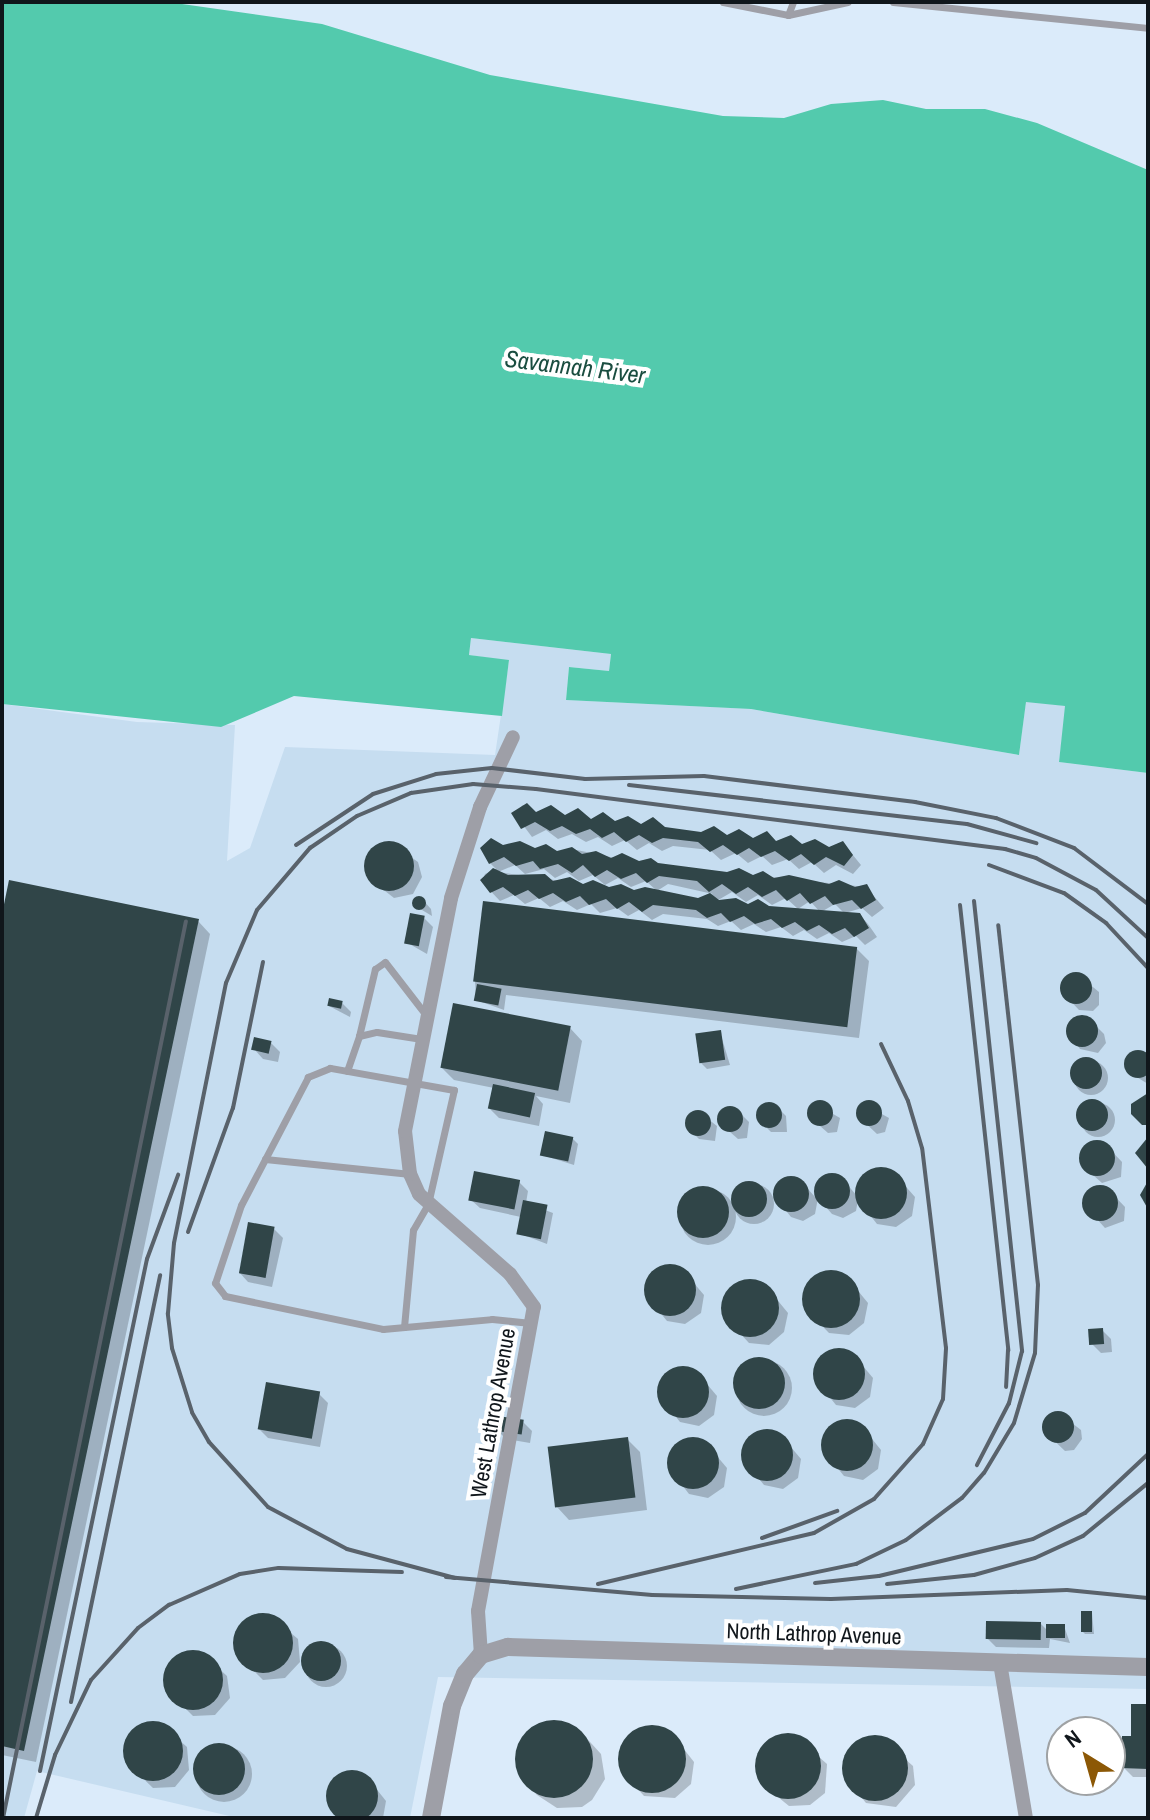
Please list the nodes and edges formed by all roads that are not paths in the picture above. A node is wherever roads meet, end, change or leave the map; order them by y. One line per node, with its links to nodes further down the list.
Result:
1 (723, 2): 5 (lane)
2 (793, 2): 5 (lane)
3 (848, 2): 5 (lane)
4 (893, 2): 6 (lane)
5 (788, 15)
6 (1148, 28)
7 (513, 737): 8 (street, West Lathrop Avenue)
8 (426, 1015): 9 (lane); 10 (street, West Lathrop Avenue)
9 (359, 1036): 10 (lane); 11 (lane)
10 (421, 1039): 12 (street, West Lathrop Avenue)
11 (347, 1071): 12 (lane); 13 (lane)
12 (412, 1081): 14 (street, West Lathrop Avenue); 15 (lane)
13 (265, 1159): 14 (lane); 17 (lane)
14 (410, 1174): 15 (street, West Lathrop Avenue)
15 (428, 1204): 16 (street, West Lathrop Avenue); 17 (lane)
16 (534, 1323): 17 (lane); 18 (street, West Lathrop Avenue)
17 (404, 1327)
18 (481, 1655): 19 (street, North Lathrop Avenue); 21 (street)
19 (1000, 1663): 20 (street, North Lathrop Avenue); 22 (street)
20 (1148, 1667)
21 (431, 1818)
22 (1026, 1818)

